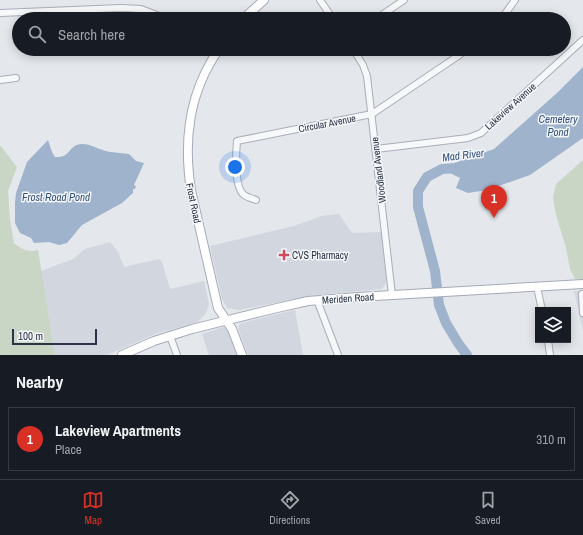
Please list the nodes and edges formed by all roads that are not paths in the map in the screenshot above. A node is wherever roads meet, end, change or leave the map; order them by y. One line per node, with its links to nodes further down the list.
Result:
1 (264, 0): 7 (main road)
2 (320, 0): 8 (street)
3 (404, 0): 9 (street)
4 (515, 0): 10 (street)
5 (24, 12): 6 (street)
6 (149, 12)
7 (251, 12)
8 (328, 12)
9 (386, 12)
10 (506, 12)
11 (0, 13): 12 (street)
12 (12, 13)
13 (583, 40): 14 (street, Lakeview Avenue)
14 (571, 51)
15 (212, 56): 31 (main road, Frost Road)
16 (357, 56): 21 (street, Woodland Avenue)
17 (458, 56): 21 (street, Circular Avenue)
18 (566, 56): 22 (street, Lakeview Avenue)
19 (16, 78): 20 (street)
20 (0, 80)
21 (372, 114): 22 (street, Woodland Avenue); 23 (street, Circular Avenue)
22 (376, 149): 27 (street, Woodland Avenue)
23 (256, 200)
24 (583, 284): 25 (main road, Meriden Road)
25 (537, 287): 27 (main road, Meriden Road); 29 (street)
26 (583, 294): 30 (street)
27 (392, 295): 28 (main road, Meriden Road)
28 (317, 300): 31 (main road, Meriden Road); 37 (street)
29 (541, 307)
30 (583, 313)
31 (226, 320): 32 (main road, Meriden Road); 36 (main road, Frost Road)
32 (170, 336): 34 (main road, Meriden Road); 35 (street)
33 (548, 343): 38 (street)
34 (122, 355)
35 (177, 355)
36 (242, 355)
37 (338, 355)
38 (550, 355)

